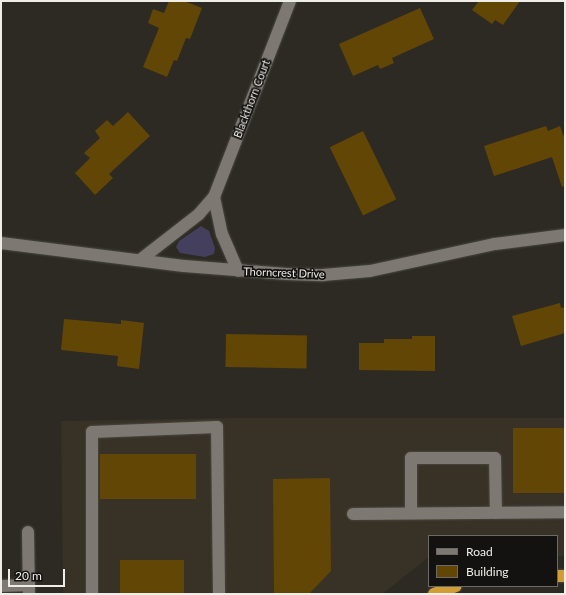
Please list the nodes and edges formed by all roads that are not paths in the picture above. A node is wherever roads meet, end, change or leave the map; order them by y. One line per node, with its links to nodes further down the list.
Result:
1 (290, 1): 2 (street, Blackthorn Court)
2 (214, 197): 5 (street, Blackthorn Court); 6 (street)
3 (565, 235): 6 (street, Thorncrest Drive)
4 (1, 243): 5 (street, Thorncrest Drive)
5 (140, 260): 6 (street, Thorncrest Drive)
6 (238, 271)
7 (496, 512): 8 (street); 9 (street); 9 (street)
8 (565, 512)
9 (411, 513): 10 (street)
10 (353, 514)
11 (28, 532): 14 (street)
12 (1, 586): 14 (street)
13 (453, 587): 17 (highway)
14 (29, 590)
15 (92, 594): 16 (street)
16 (219, 594)
17 (434, 594)

